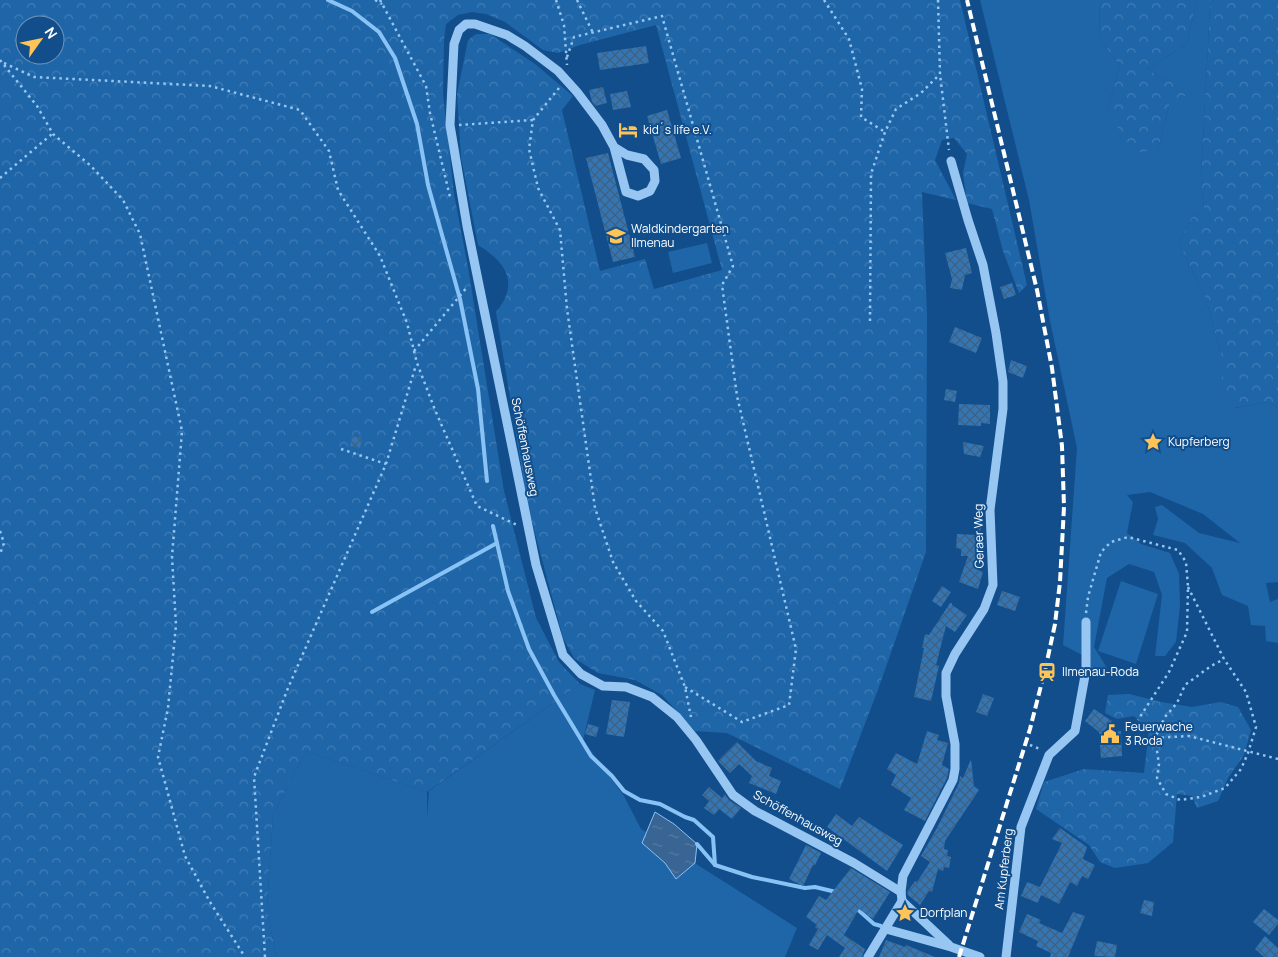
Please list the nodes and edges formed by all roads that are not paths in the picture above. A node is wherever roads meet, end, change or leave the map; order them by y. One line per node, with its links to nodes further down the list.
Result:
1 (614, 147): 1 (street, Schöffenhausweg); 4 (street, Schöffenhausweg)
2 (951, 161): 4 (street, Geraer Weg)
3 (1086, 622): 9 (street, Am Kupferberg)
4 (901, 896): 5 (street); 6 (street)
5 (884, 932): 6 (street); 7 (street)
6 (951, 947): 8 (street)
7 (868, 957)
8 (980, 957)
9 (1006, 957)

